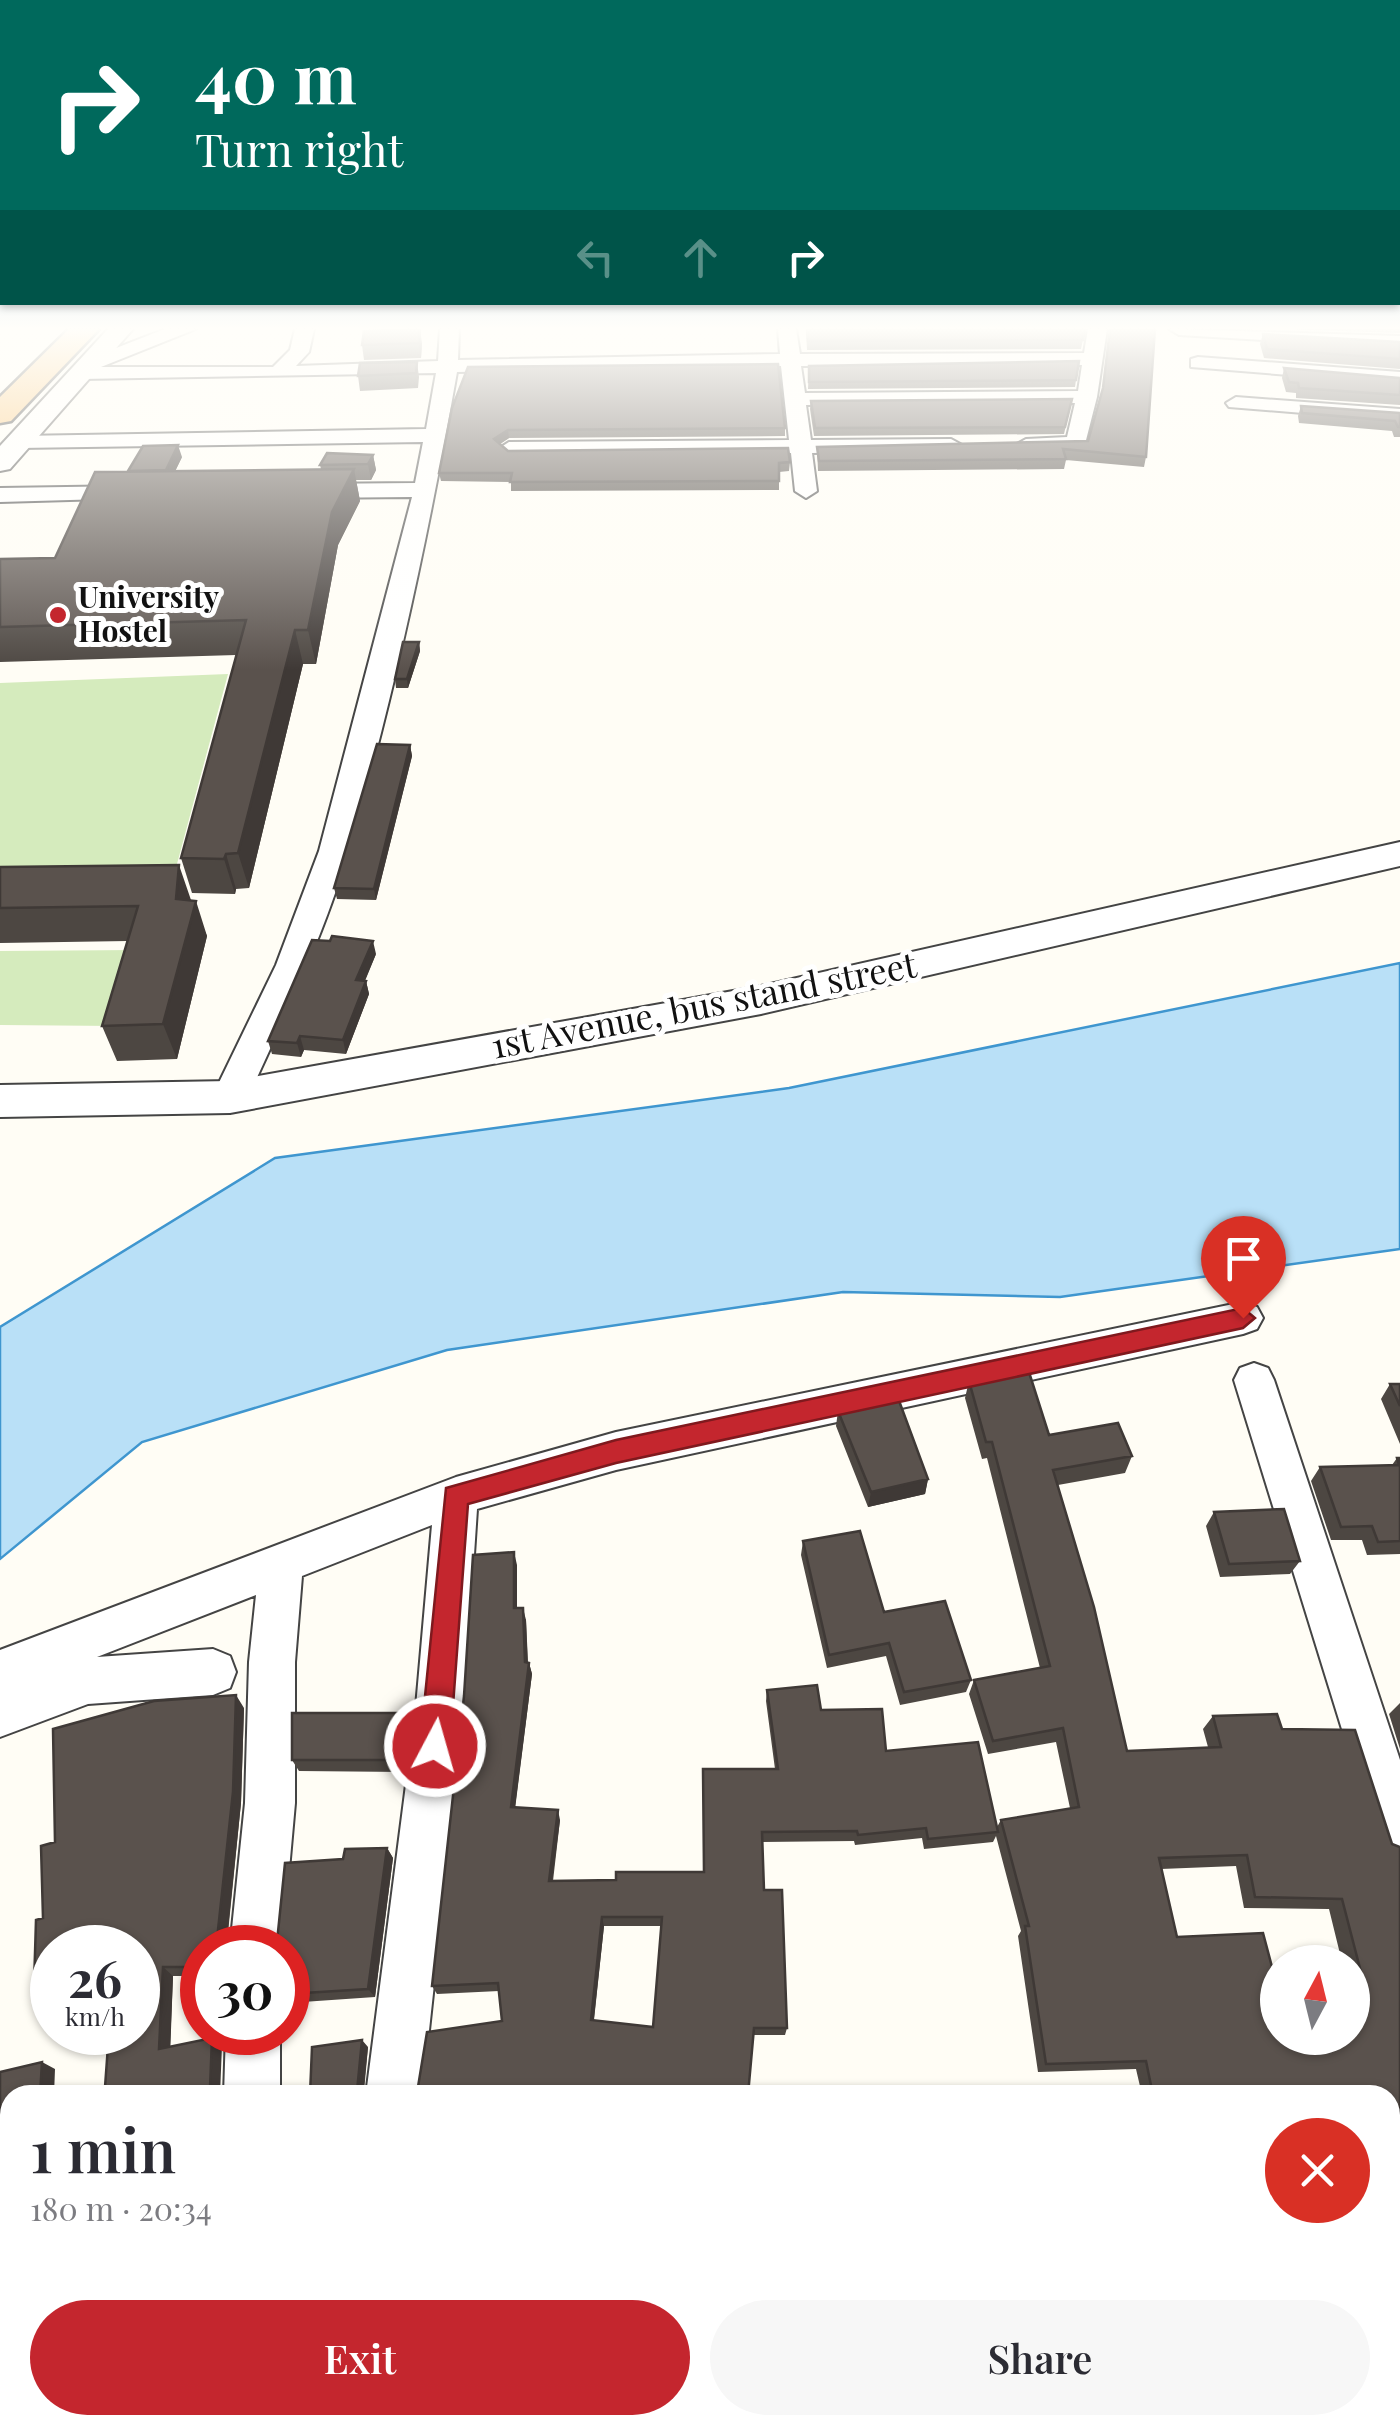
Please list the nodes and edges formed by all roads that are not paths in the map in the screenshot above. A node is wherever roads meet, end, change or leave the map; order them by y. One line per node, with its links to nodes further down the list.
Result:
1 (19, 442): 6 (street)
2 (432, 443): 7 (street)
3 (1076, 443): 4 (street)
4 (800, 444): 5 (street); 8 (street)
5 (509, 449)
6 (0, 463)
7 (423, 490): 9 (street); 13 (street)
8 (806, 491)
9 (288, 492)
10 (154, 493): 11 (street)
11 (0, 494)
12 (1400, 854): 13 (street, 1st Avenue, bus stand street)
13 (230, 1097): 14 (street, 1st Avenue, bus stand street)
14 (0, 1101)
15 (1243, 1318): 17 (street)
16 (1254, 1380): 22 (street)
17 (456, 1496): 18 (street); 26 (street)
18 (282, 1564): 19 (street); 23 (street)
19 (0, 1672)
20 (212, 1672): 21 (street)
21 (0, 1714)
22 (1400, 1836)
23 (258, 1925)
24 (253, 2055): 25 (street)
25 (252, 2085)
26 (395, 2085)

